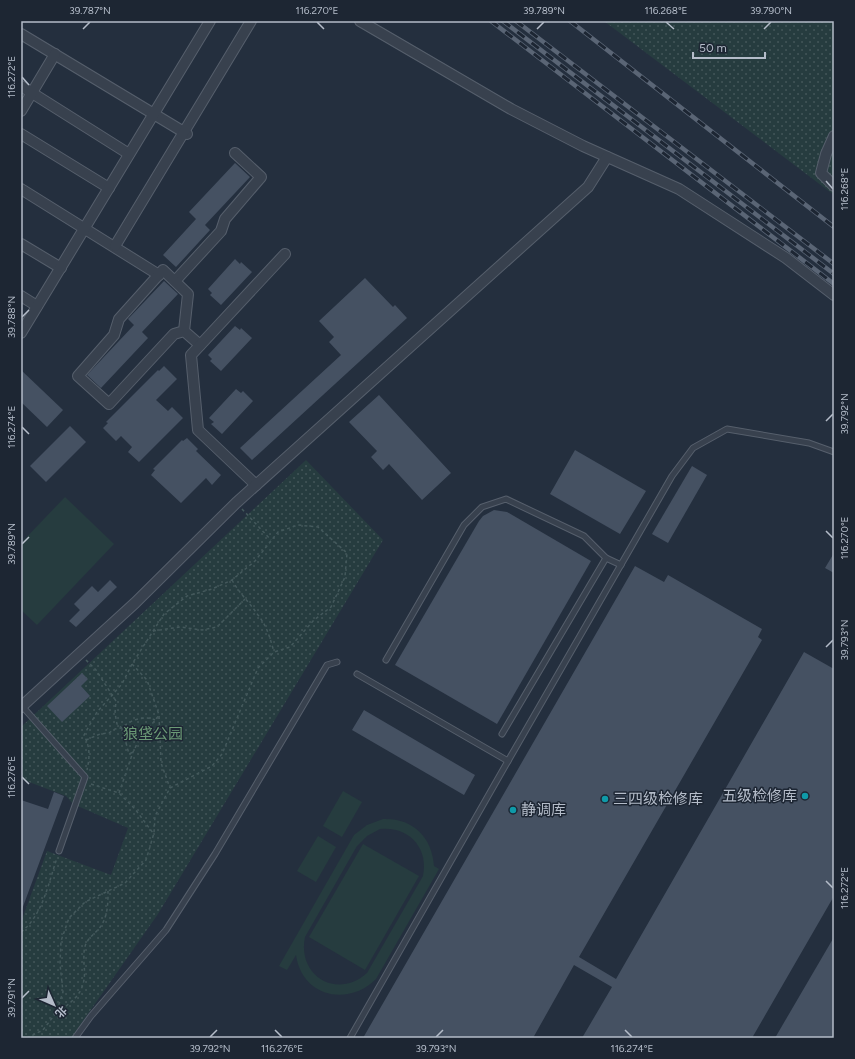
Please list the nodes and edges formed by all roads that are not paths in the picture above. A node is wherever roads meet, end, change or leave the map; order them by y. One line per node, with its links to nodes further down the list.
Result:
1 (210, 21): 9 (street)
2 (251, 21): 10 (street)
3 (360, 21): 15 (street)
4 (21, 34): 5 (street)
5 (55, 54): 7 (street); 9 (street)
6 (21, 86): 7 (street)
7 (32, 93): 8 (street); 14 (street)
8 (21, 111)
9 (154, 114): 10 (street); 14 (street)
10 (185, 133): 21 (street)
11 (21, 134): 18 (street)
12 (834, 136): 16 (street)
13 (235, 153): 25 (street)
14 (130, 154): 18 (street)
15 (607, 157): 26 (street); 33 (street)
16 (834, 186)
17 (21, 188): 19 (street)
18 (109, 188): 19 (street)
19 (85, 228): 21 (street); 23 (street)
20 (21, 244): 23 (street)
21 (115, 246): 24 (street)
22 (285, 254): 31 (street)
23 (60, 268): 28 (street)
24 (159, 275): 25 (street); 29 (street)
25 (175, 281): 29 (street)
26 (834, 295)
27 (21, 296): 28 (street)
28 (37, 306): 30 (street)
29 (184, 331): 31 (street)
30 (21, 333)
31 (200, 345): 33 (street)
32 (834, 452): 35 (lane)
33 (256, 485): 39 (street)
34 (606, 558): 35 (lane); 36 (lane); 40 (lane)
35 (621, 565): 41 (lane)
36 (386, 660)
37 (337, 662): 43 (lane)
38 (357, 674): 41 (lane)
39 (21, 707): 42 (lane)
40 (502, 734)
41 (508, 761): 44 (lane)
42 (59, 852)
43 (75, 1038)
44 (350, 1038)

